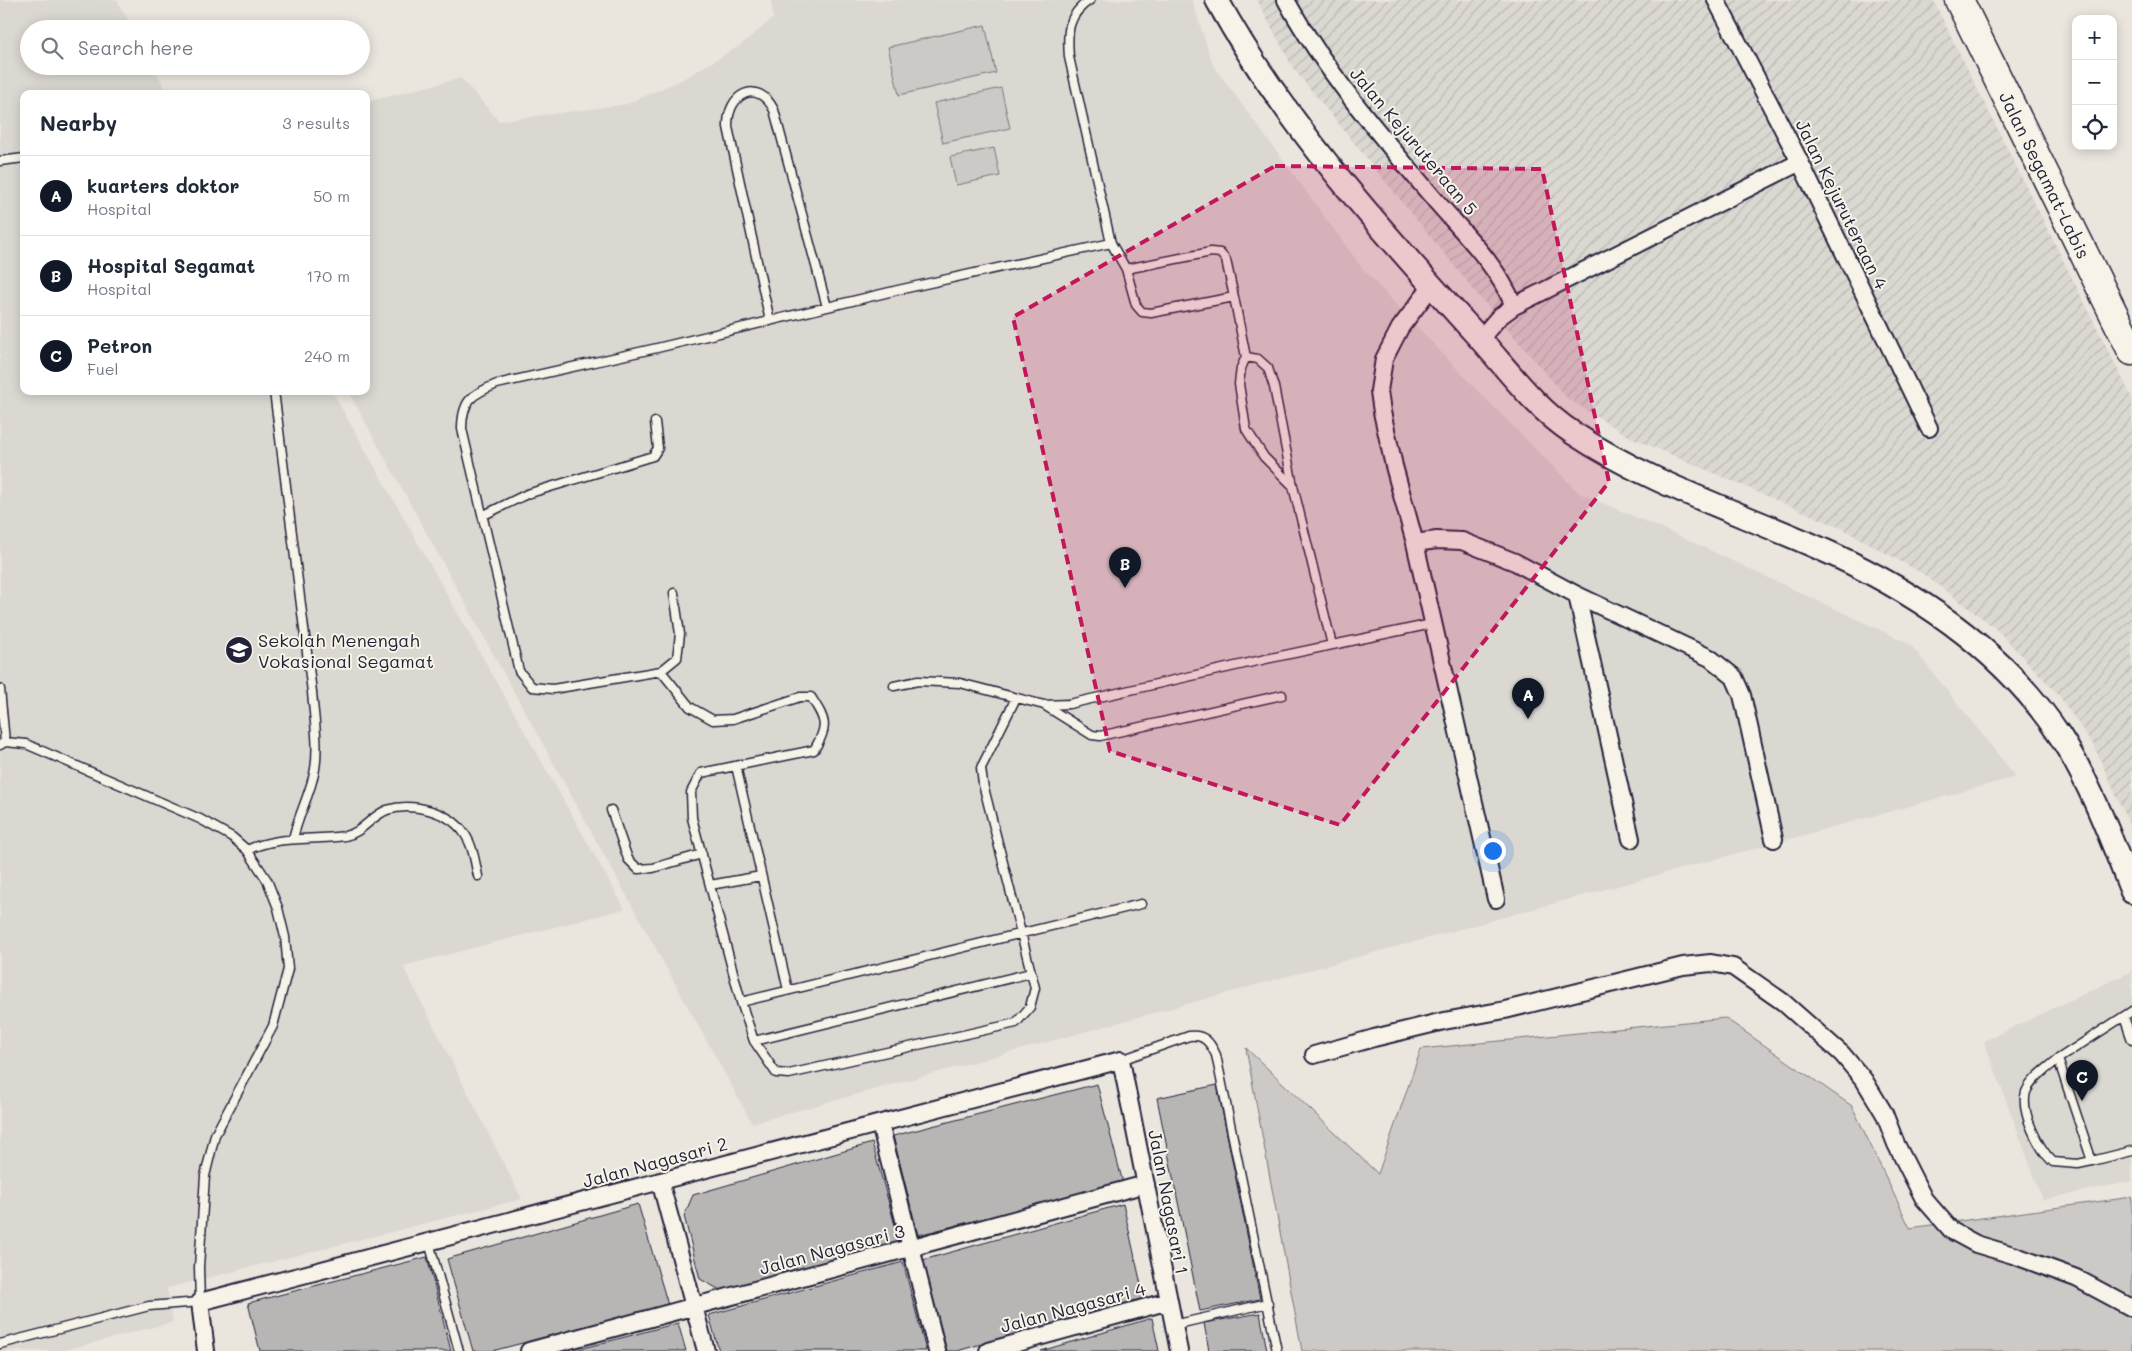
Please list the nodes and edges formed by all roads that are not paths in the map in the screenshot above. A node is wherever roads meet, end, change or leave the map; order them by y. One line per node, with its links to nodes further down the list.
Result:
1 (1090, 0): 9 (lane)
2 (1217, 0): 11 (street)
3 (1286, 0): 13 (street, Jalan Kejuruteraan 5)
4 (1716, 0): 8 (street, Jalan Kejuruteraan 4)
5 (1959, 0): 17 (highway, Jalan Segamat-Labis)
6 (20, 158): 7 (lane)
7 (0, 161)
8 (1800, 162): 13 (street); 21 (street, Jalan Kejuruteraan 4)
9 (1112, 243): 10 (lane); 14 (lane)
10 (1126, 269): 12 (lane); 12 (lane)
11 (1432, 287): 16 (street); 24 (street)
12 (1234, 297): 18 (lane)
13 (1514, 306): 16 (street)
14 (827, 307): 15 (lane); 15 (lane)
15 (770, 321): 23 (lane)
16 (1480, 339): 46 (street)
17 (2132, 350)
18 (1246, 357): 22 (lane); 22 (lane)
19 (275, 395): 39 (lane)
20 (655, 422): 23 (lane)
21 (1930, 428)
22 (1293, 486): 28 (lane)
23 (484, 516): 29 (lane)
24 (1415, 543): 26 (street); 27 (street)
25 (674, 592): 29 (lane)
26 (1577, 595): 38 (street); 40 (street)
27 (1432, 624): 28 (lane); 47 (street)
28 (1332, 645): 34 (lane)
29 (661, 671): 36 (lane)
30 (894, 686): 33 (lane)
31 (0, 689): 35 (lane)
32 (1282, 695): 34 (lane)
33 (1016, 698): 34 (lane); 49 (lane)
34 (1044, 705)
35 (2, 744): 41 (lane)
36 (736, 766): 42 (lane); 44 (lane)
37 (611, 810): 42 (lane)
38 (1631, 838)
39 (293, 839): 41 (lane); 43 (lane)
40 (1774, 840)
41 (247, 850): 68 (lane)
42 (702, 854): 45 (lane)
43 (478, 876)
44 (761, 876): 45 (lane); 51 (lane)
45 (710, 885): 52 (lane)
46 (2132, 892)
47 (1496, 900)
48 (1141, 904): 49 (lane)
49 (1021, 933): 50 (lane); 51 (lane)
50 (1030, 973): 56 (lane); 56 (lane)
51 (788, 990): 52 (lane)
52 (741, 1002): 56 (lane)
53 (2132, 1011): 54 (lane)
54 (2124, 1017): 55 (lane); 58 (lane)
55 (2132, 1040)
56 (754, 1041)
57 (1314, 1055): 71 (street)
58 (2058, 1059): 62 (lane); 62 (lane)
59 (1121, 1060): 60 (street, Jalan Nagasari 2); 64 (street, Jalan Nagasari 1); 69 (lane)
60 (880, 1124): 63 (street, Jalan Nagasari 2); 66 (street)
61 (2132, 1151): 62 (lane)
62 (2092, 1161)
63 (660, 1181): 65 (street, Jalan Nagasari 2); 70 (street)
64 (1146, 1184): 66 (street, Jalan Nagasari 3); 67 (street, Jalan Nagasari 1)
65 (429, 1242): 68 (street, Jalan Nagasari 2); 75 (lane)
66 (910, 1248): 70 (street, Jalan Nagasari 3); 78 (street)
67 (1169, 1301): 72 (street, Jalan Nagasari 1); 79 (street, Jalan Nagasari 4)
68 (200, 1302): 73 (lane); 74 (street)
69 (1268, 1303): 72 (lane); 81 (lane)
70 (694, 1306): 76 (street, Jalan Nagasari 3); 77 (street)
71 (2132, 1308)
72 (1174, 1325): 80 (street, Jalan Nagasari 1)
73 (0, 1344)
74 (206, 1351)
75 (459, 1351)
76 (529, 1351)
77 (706, 1351)
78 (937, 1351)
79 (988, 1351)
80 (1179, 1351)
81 (1277, 1351)

